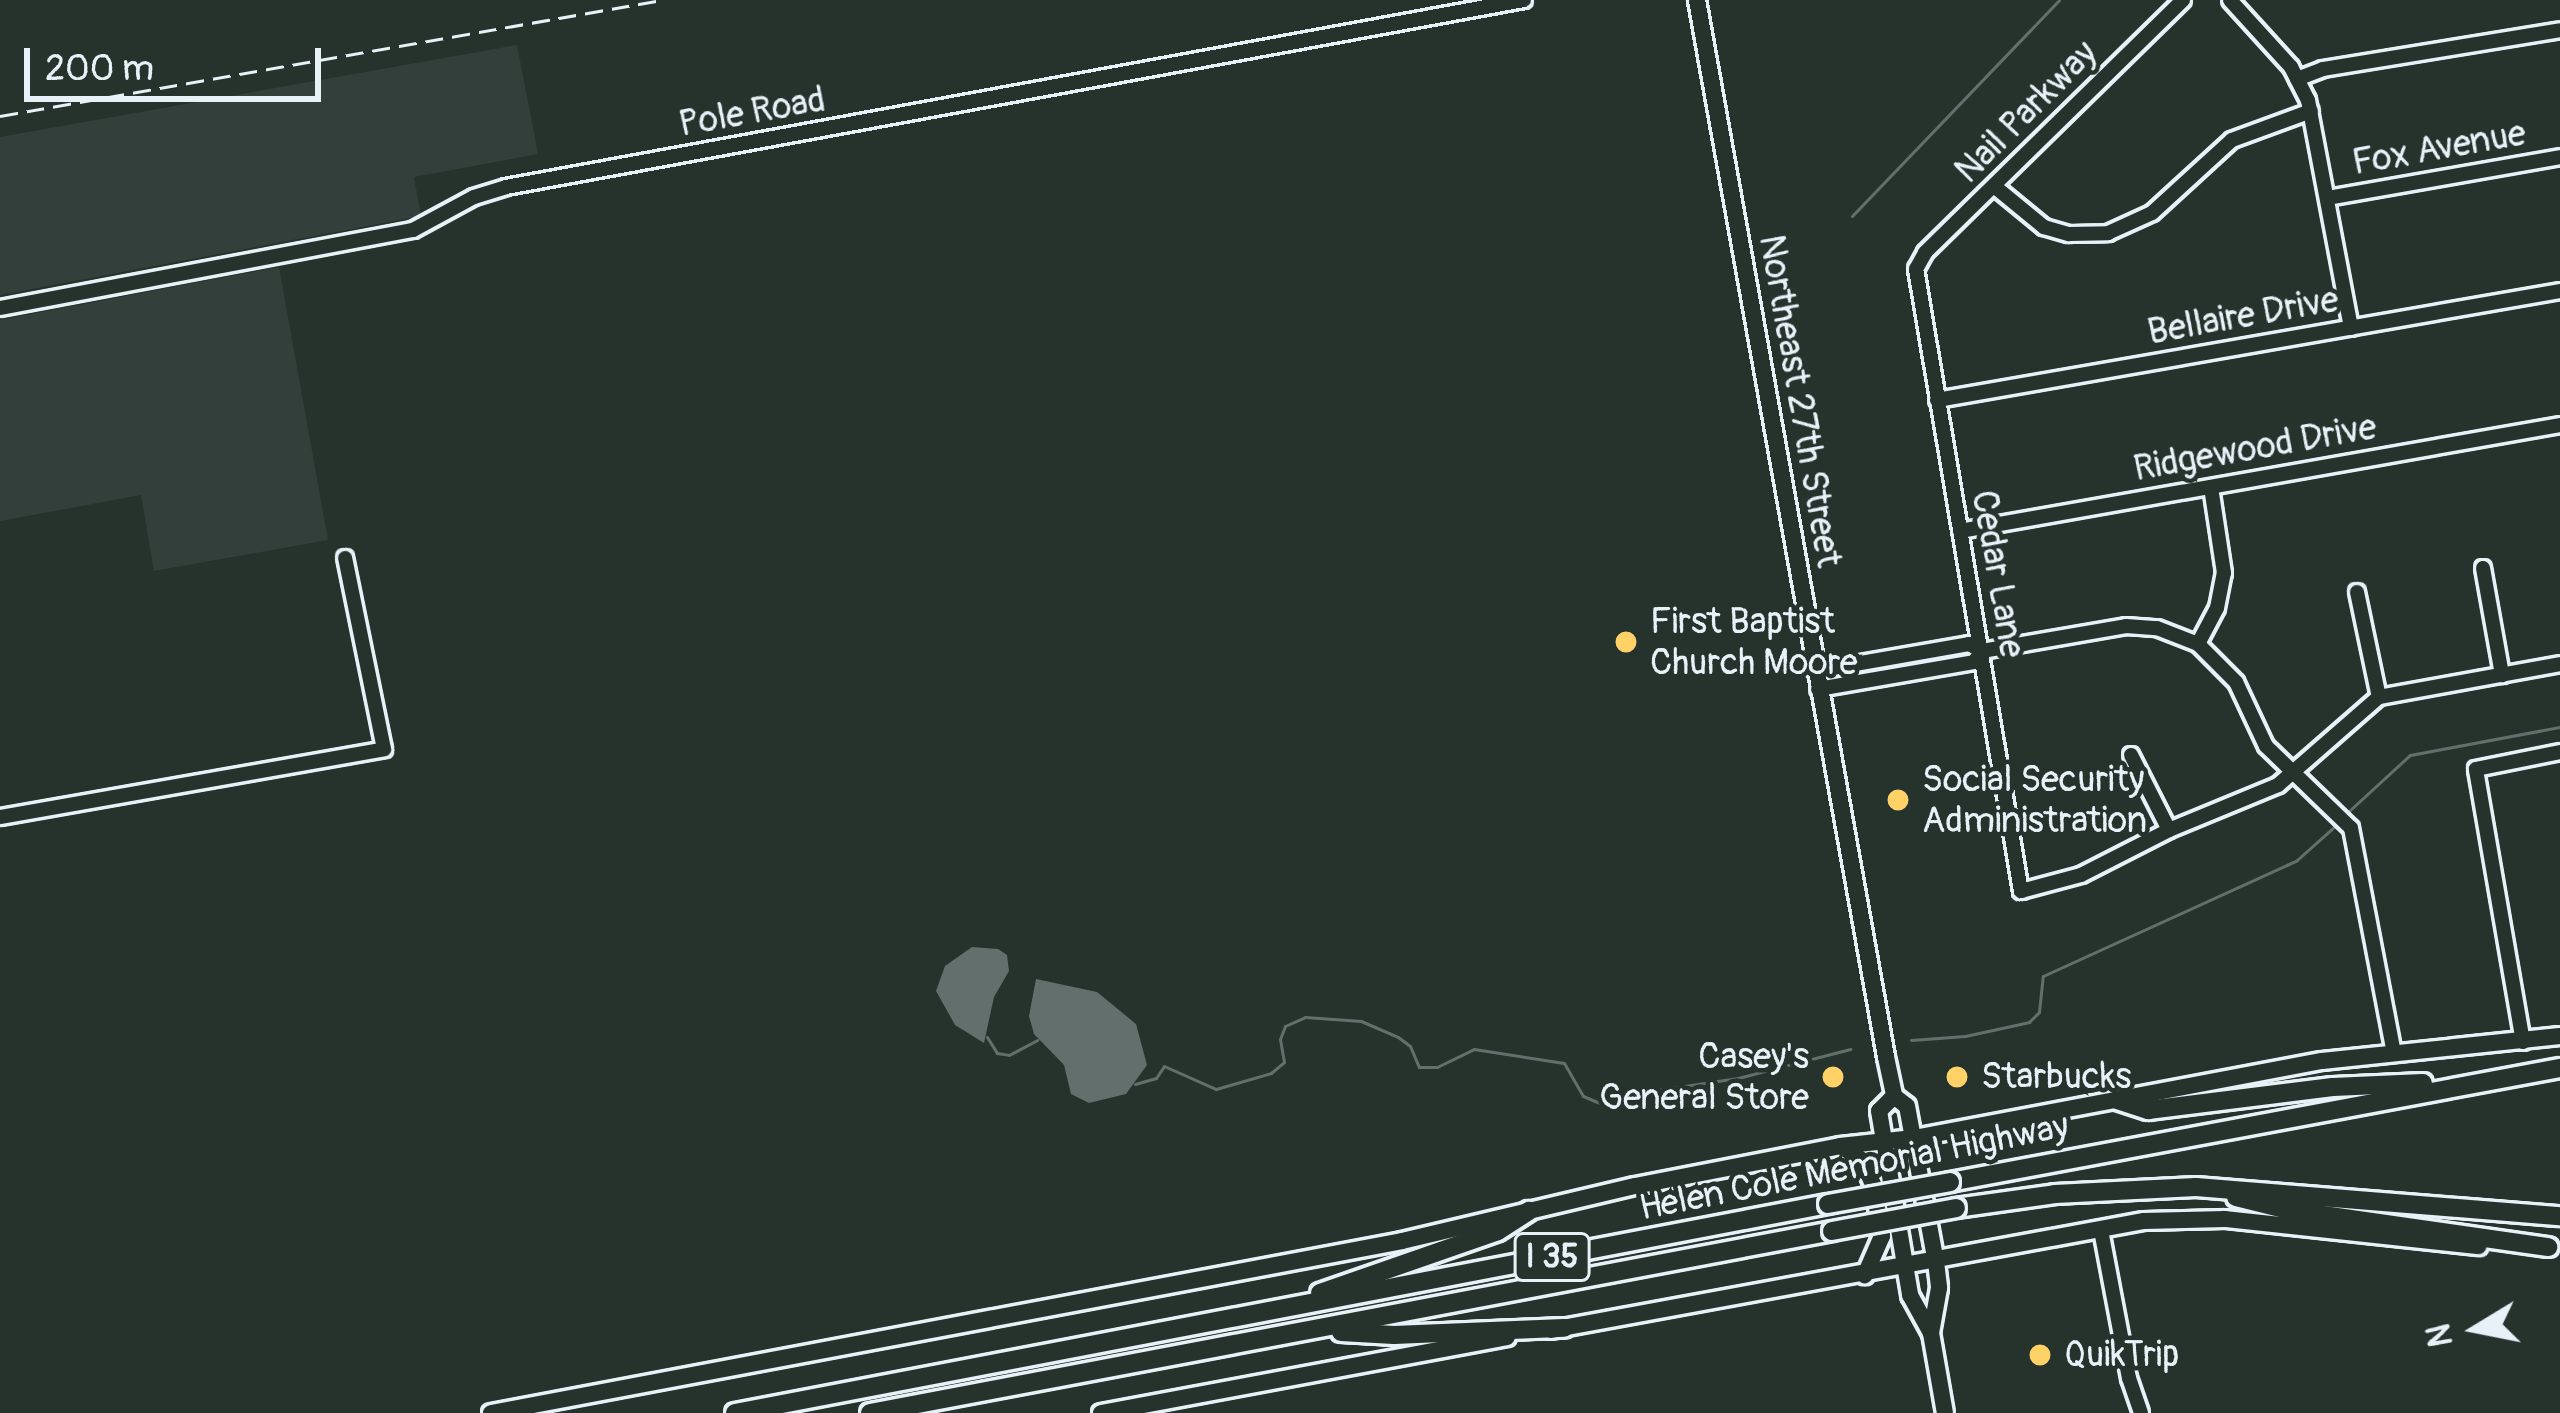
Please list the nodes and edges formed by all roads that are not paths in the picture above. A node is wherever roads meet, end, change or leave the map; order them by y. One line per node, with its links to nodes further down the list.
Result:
1 (1524, 0): 13 (street, Pole Road)
2 (1696, 0): 26 (main road, Northeast 27th Street)
3 (2182, 0): 9 (street, Nail Parkway)
4 (2230, 0): 6 (street)
5 (2560, 30): 6 (street)
6 (2297, 79): 7 (street)
7 (2312, 111): 9 (street); 10 (street)
8 (2560, 157): 10 (street, Fox Avenue)
9 (1994, 187): 11 (street, Nail Parkway)
10 (2329, 198): 14 (street)
11 (1916, 268): 15 (street, Cedar Lane)
12 (2560, 291): 14 (street, Bellaire Drive)
13 (0, 308)
14 (2350, 328): 15 (street, Bellaire Drive)
15 (1936, 400): 18 (street, Cedar Lane)
16 (2560, 425): 17 (street, Ridgewood Drive)
17 (2211, 487): 18 (street, Ridgewood Drive); 22 (street)
18 (1960, 531): 23 (street, Cedar Lane)
19 (344, 558): 31 (street)
20 (2483, 568): 25 (street)
21 (2357, 592): 27 (street)
22 (2198, 644): 23 (street); 30 (street)
23 (1982, 651): 26 (street); 32 (street, Cedar Lane)
24 (2560, 664): 25 (street)
25 (2502, 675): 27 (street)
26 (1816, 680): 38 (main road, Northeast 27th Street)
27 (2379, 698): 30 (street)
28 (2560, 752): 34 (street)
29 (2131, 755): 32 (street)
30 (2297, 772): 32 (street); 35 (street)
31 (0, 817)
32 (2169, 830)
33 (2560, 1036): 34 (main road)
34 (2523, 1042): 35 (main road)
35 (2394, 1053): 39 (main road)
36 (2560, 1068): 37 (highway, Helen Cole Memorial Highway / I 35)
37 (2494, 1080): 39 (highway); 51 (highway, Helen Cole Memorial Highway / I 35, bridge)
38 (1894, 1096): 40 (main road, Northeast 27th Street); 41 (main road, Northeast 27th Street)
39 (2117, 1100): 41 (main road)
40 (1884, 1138): 41 (main road); 42 (main road); 49 (main road)
41 (1914, 1138): 48 (main road, Northeast 27th Street)
42 (1840, 1146): 44 (main road); 50 (main road)
43 (2196, 1187): 45 (highway, Helen Cole Memorial Highway / I 35); 47 (highway); 53 (highway, Helen Cole Memorial Highway / I 35, bridge)
44 (1529, 1211): 51 (highway); 55 (main road)
45 (2560, 1216)
46 (2101, 1231): 47 (main road); 48 (main road); 60 (street)
47 (2554, 1247)
48 (1936, 1262): 49 (main road); 54 (main road, Northeast 27th Street)
49 (1906, 1267): 50 (main road); 54 (main road)
50 (1865, 1275): 52 (main road)
51 (1276, 1310): 56 (highway, Helen Cole Memorial Highway / I 35)
52 (1564, 1328): 53 (highway); 58 (main road)
53 (1312, 1329): 57 (highway, Helen Cole Memorial Highway / I 35)
54 (1931, 1333): 59 (main road)
55 (491, 1413)
56 (735, 1413)
57 (871, 1413)
58 (1101, 1413)
59 (1945, 1413)
60 (2141, 1413)

